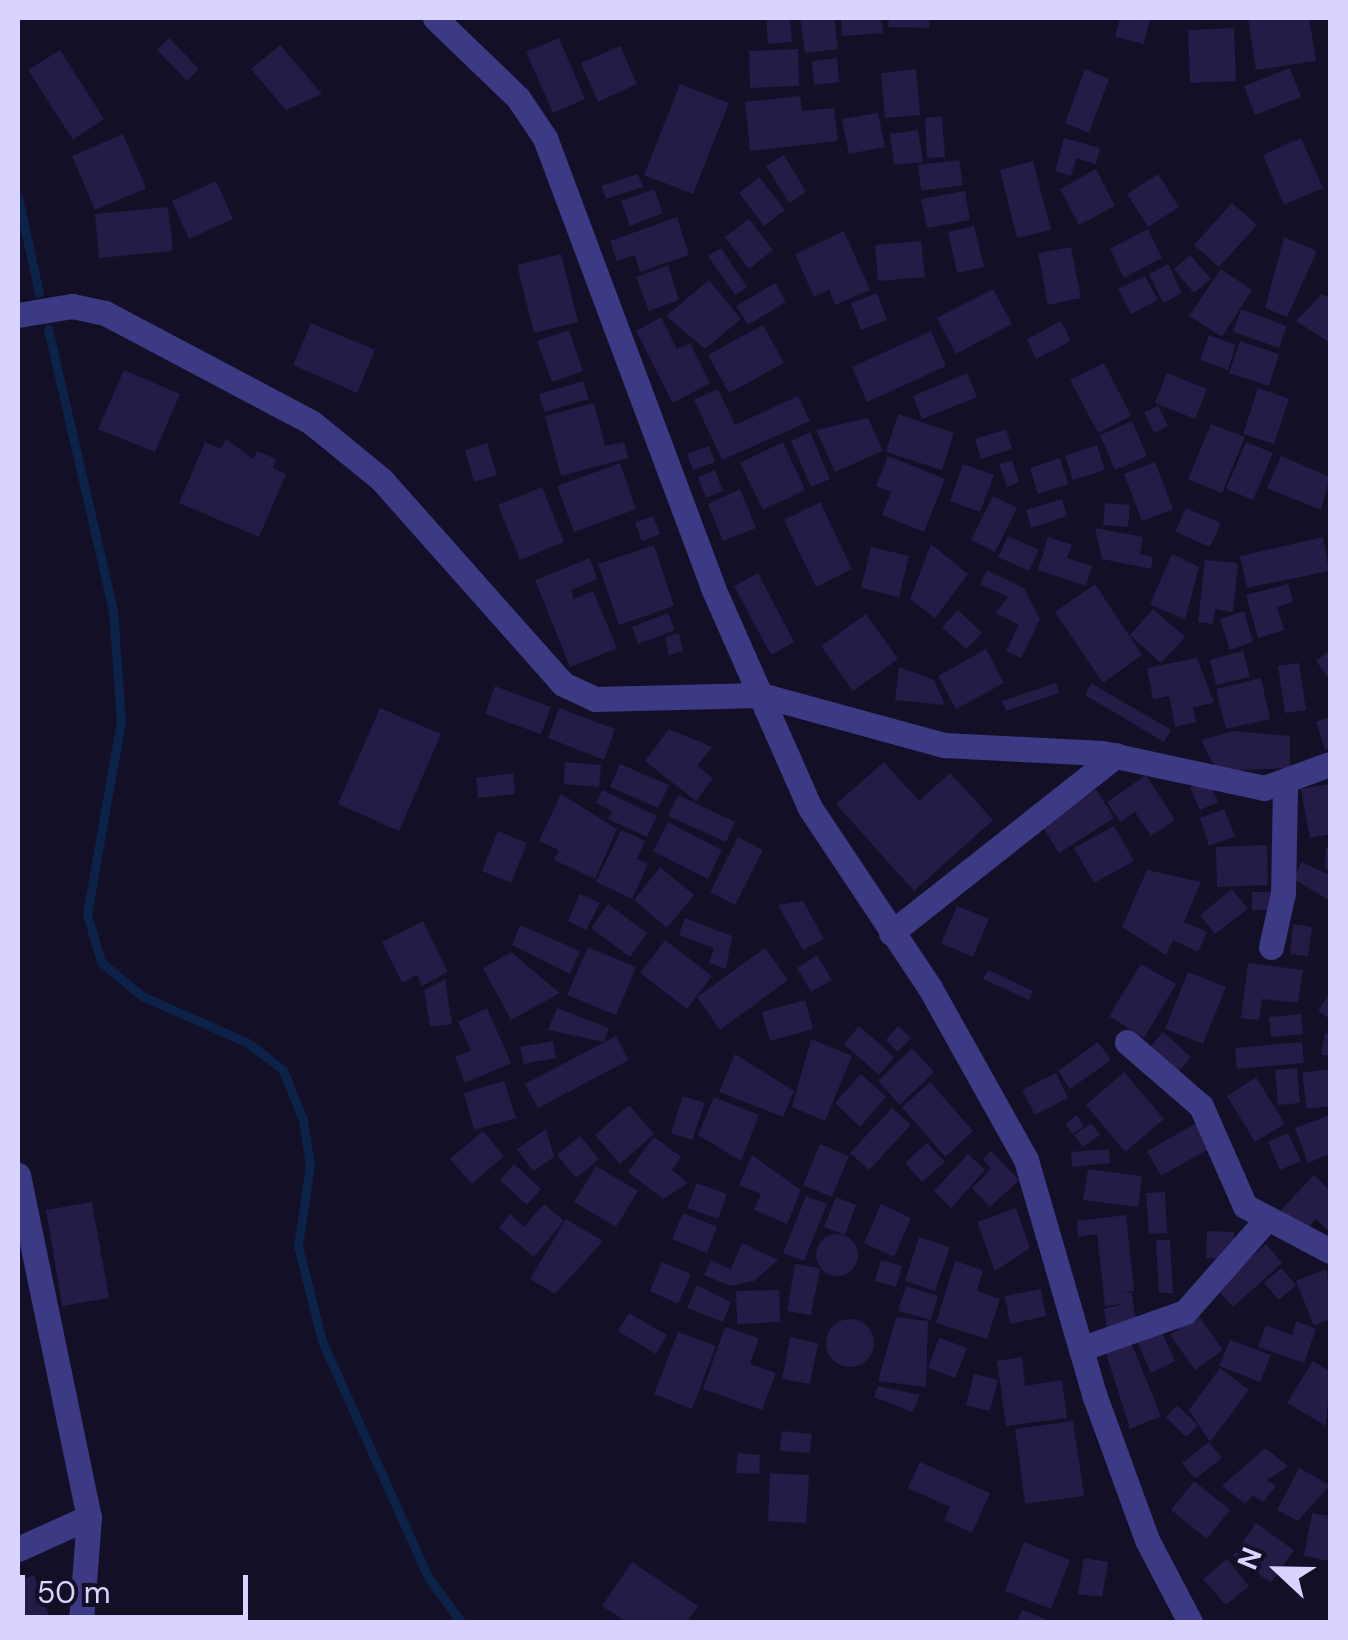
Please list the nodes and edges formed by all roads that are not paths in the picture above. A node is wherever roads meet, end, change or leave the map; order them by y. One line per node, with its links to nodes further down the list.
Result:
1 (435, 18): 3 (street)
2 (18, 315): 3 (street)
3 (760, 695): 4 (street); 7 (street)
4 (1116, 756): 6 (street); 7 (street)
5 (1330, 764): 6 (street)
6 (1285, 788): 8 (street)
7 (891, 933): 13 (street)
8 (1270, 947)
9 (1127, 1042): 11 (street)
10 (18, 1175): 14 (street)
11 (1267, 1219): 12 (street); 13 (street)
12 (1330, 1251)
13 (1083, 1348): 17 (street)
14 (89, 1517): 15 (street); 16 (street)
15 (18, 1549)
16 (81, 1622)
17 (1190, 1622)

